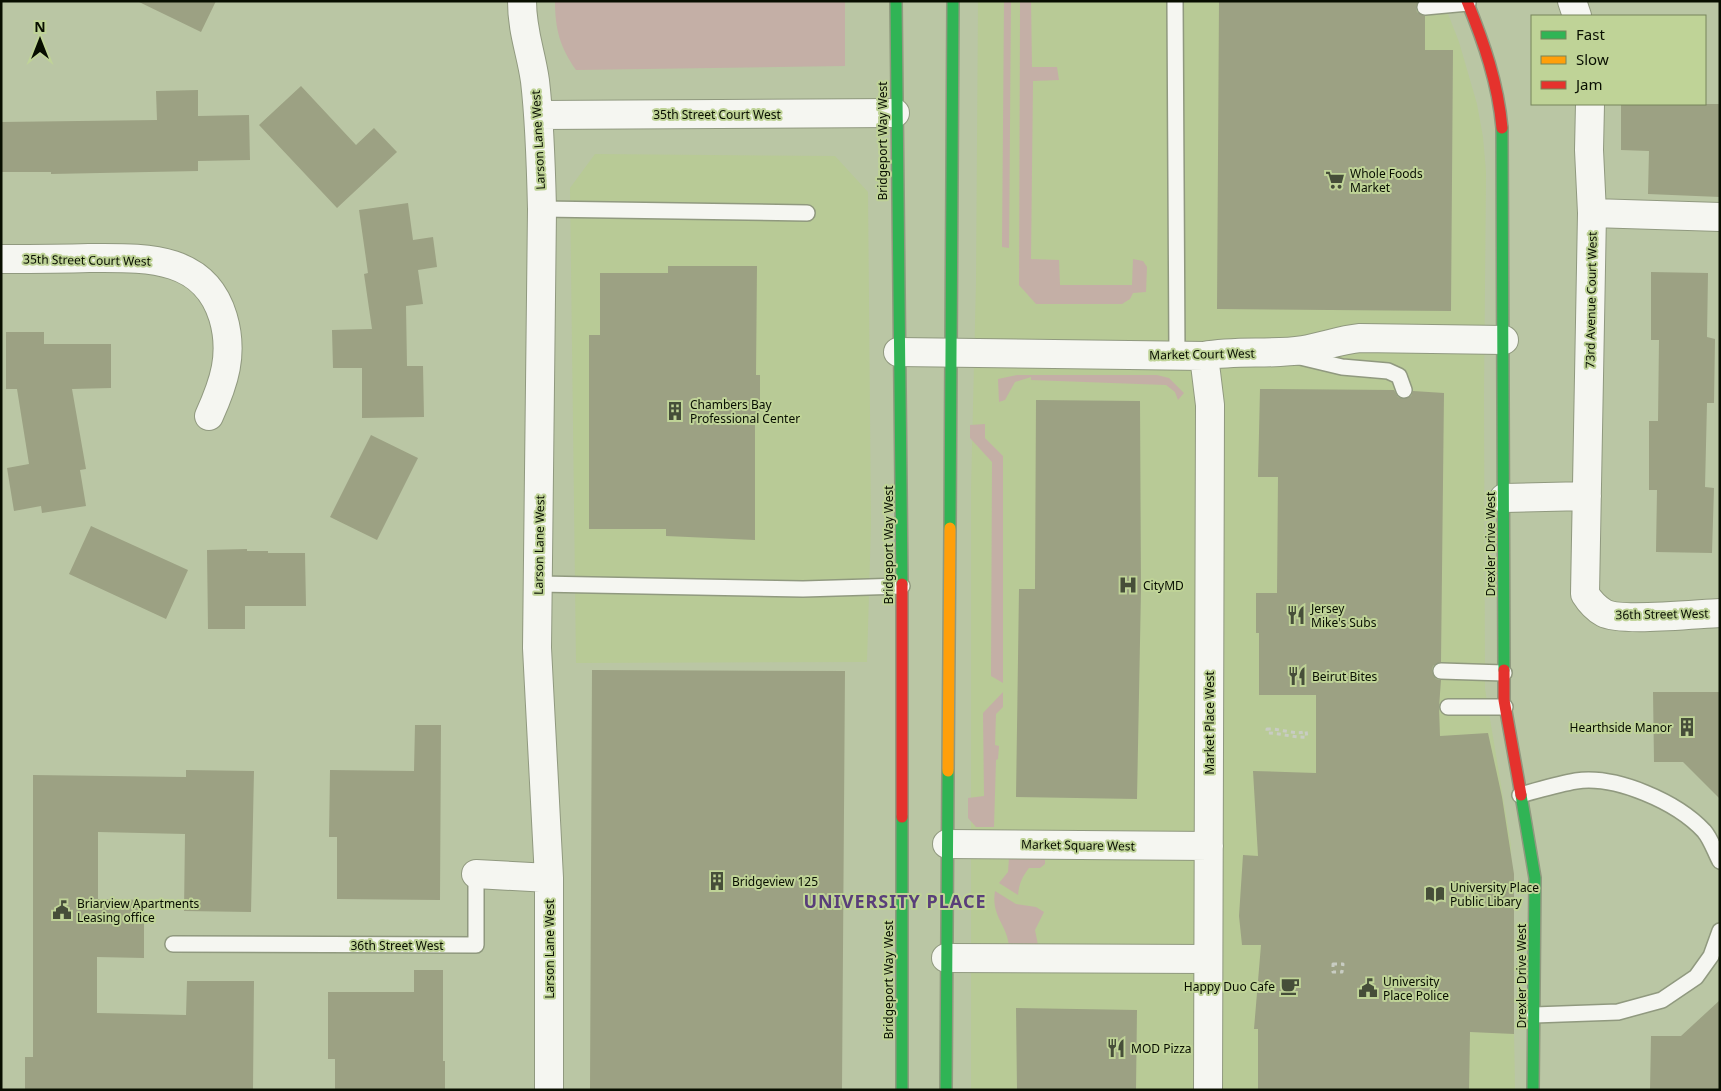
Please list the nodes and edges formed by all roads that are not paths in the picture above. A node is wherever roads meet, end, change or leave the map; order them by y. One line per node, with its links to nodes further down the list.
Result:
1 (522, 1): 11 (street, Larson Lane West)
2 (896, 1): 10 (main road, Bridgeport Way West)
3 (953, 1): 20 (main road)
4 (1175, 1): 21 (lane)
5 (1572, 1): 8 (street)
6 (1468, 2): 7 (lane); 17 (main road, Drexler Drive West)
7 (1425, 7)
8 (1577, 15)
9 (1590, 105): 14 (street, 73rd Avenue Court West)
10 (895, 113): 11 (street, 35th Street Court West); 19 (main road, Bridgeport Way West)
11 (539, 115): 12 (street, Larson Lane West)
12 (542, 209): 13 (lane); 27 (street, Larson Lane West)
13 (807, 213)
14 (1592, 213): 15 (street); 25 (street, 73rd Avenue Court West)
15 (1720, 217)
16 (1, 259): 24 (street, 35th Street Court West)
17 (1504, 340): 18 (street, Market Court West); 26 (main road, Drexler Drive West)
18 (1280, 351): 22 (street, Market Court West); 23 (lane)
19 (898, 352): 20 (street, Market Court West); 28 (main road, Bridgeport Way West)
20 (950, 352): 21 (street, Market Court West); 36 (main road)
21 (1177, 356): 22 (street, Market Court West)
22 (1204, 356): 37 (street, Market Place West)
23 (1404, 390)
24 (209, 416)
25 (1587, 496): 26 (street); 30 (street, 73rd Avenue Court West)
26 (1504, 498): 32 (main road, Drexler Drive West)
27 (539, 584): 28 (lane); 40 (street, Larson Lane West)
28 (902, 586): 47 (main road, Bridgeport Way West)
29 (1720, 613): 30 (street, 36th Street West)
30 (1605, 614)
31 (1441, 671): 32 (lane)
32 (1504, 673): 34 (main road, Drexler Drive West)
33 (1448, 706): 34 (lane)
34 (1505, 707): 35 (main road, Drexler Drive West)
35 (1520, 795): 38 (lane); 45 (main road, Drexler Drive West)
36 (947, 844): 37 (street, Market Square West); 43 (main road)
37 (1209, 846): 44 (street, Market Place West)
38 (1720, 862)
39 (476, 874): 40 (street, 36th Street West); 42 (lane, 36th Street West)
40 (549, 878): 46 (street, Larson Lane West)
41 (1720, 931): 45 (lane)
42 (172, 944)
43 (946, 958): 44 (street); 48 (main road)
44 (1208, 959): 49 (street, Market Place West)
45 (1534, 1015): 50 (main road, Drexler Drive West)
46 (549, 1090)
47 (902, 1090)
48 (946, 1090)
49 (1208, 1090)
50 (1533, 1090)

